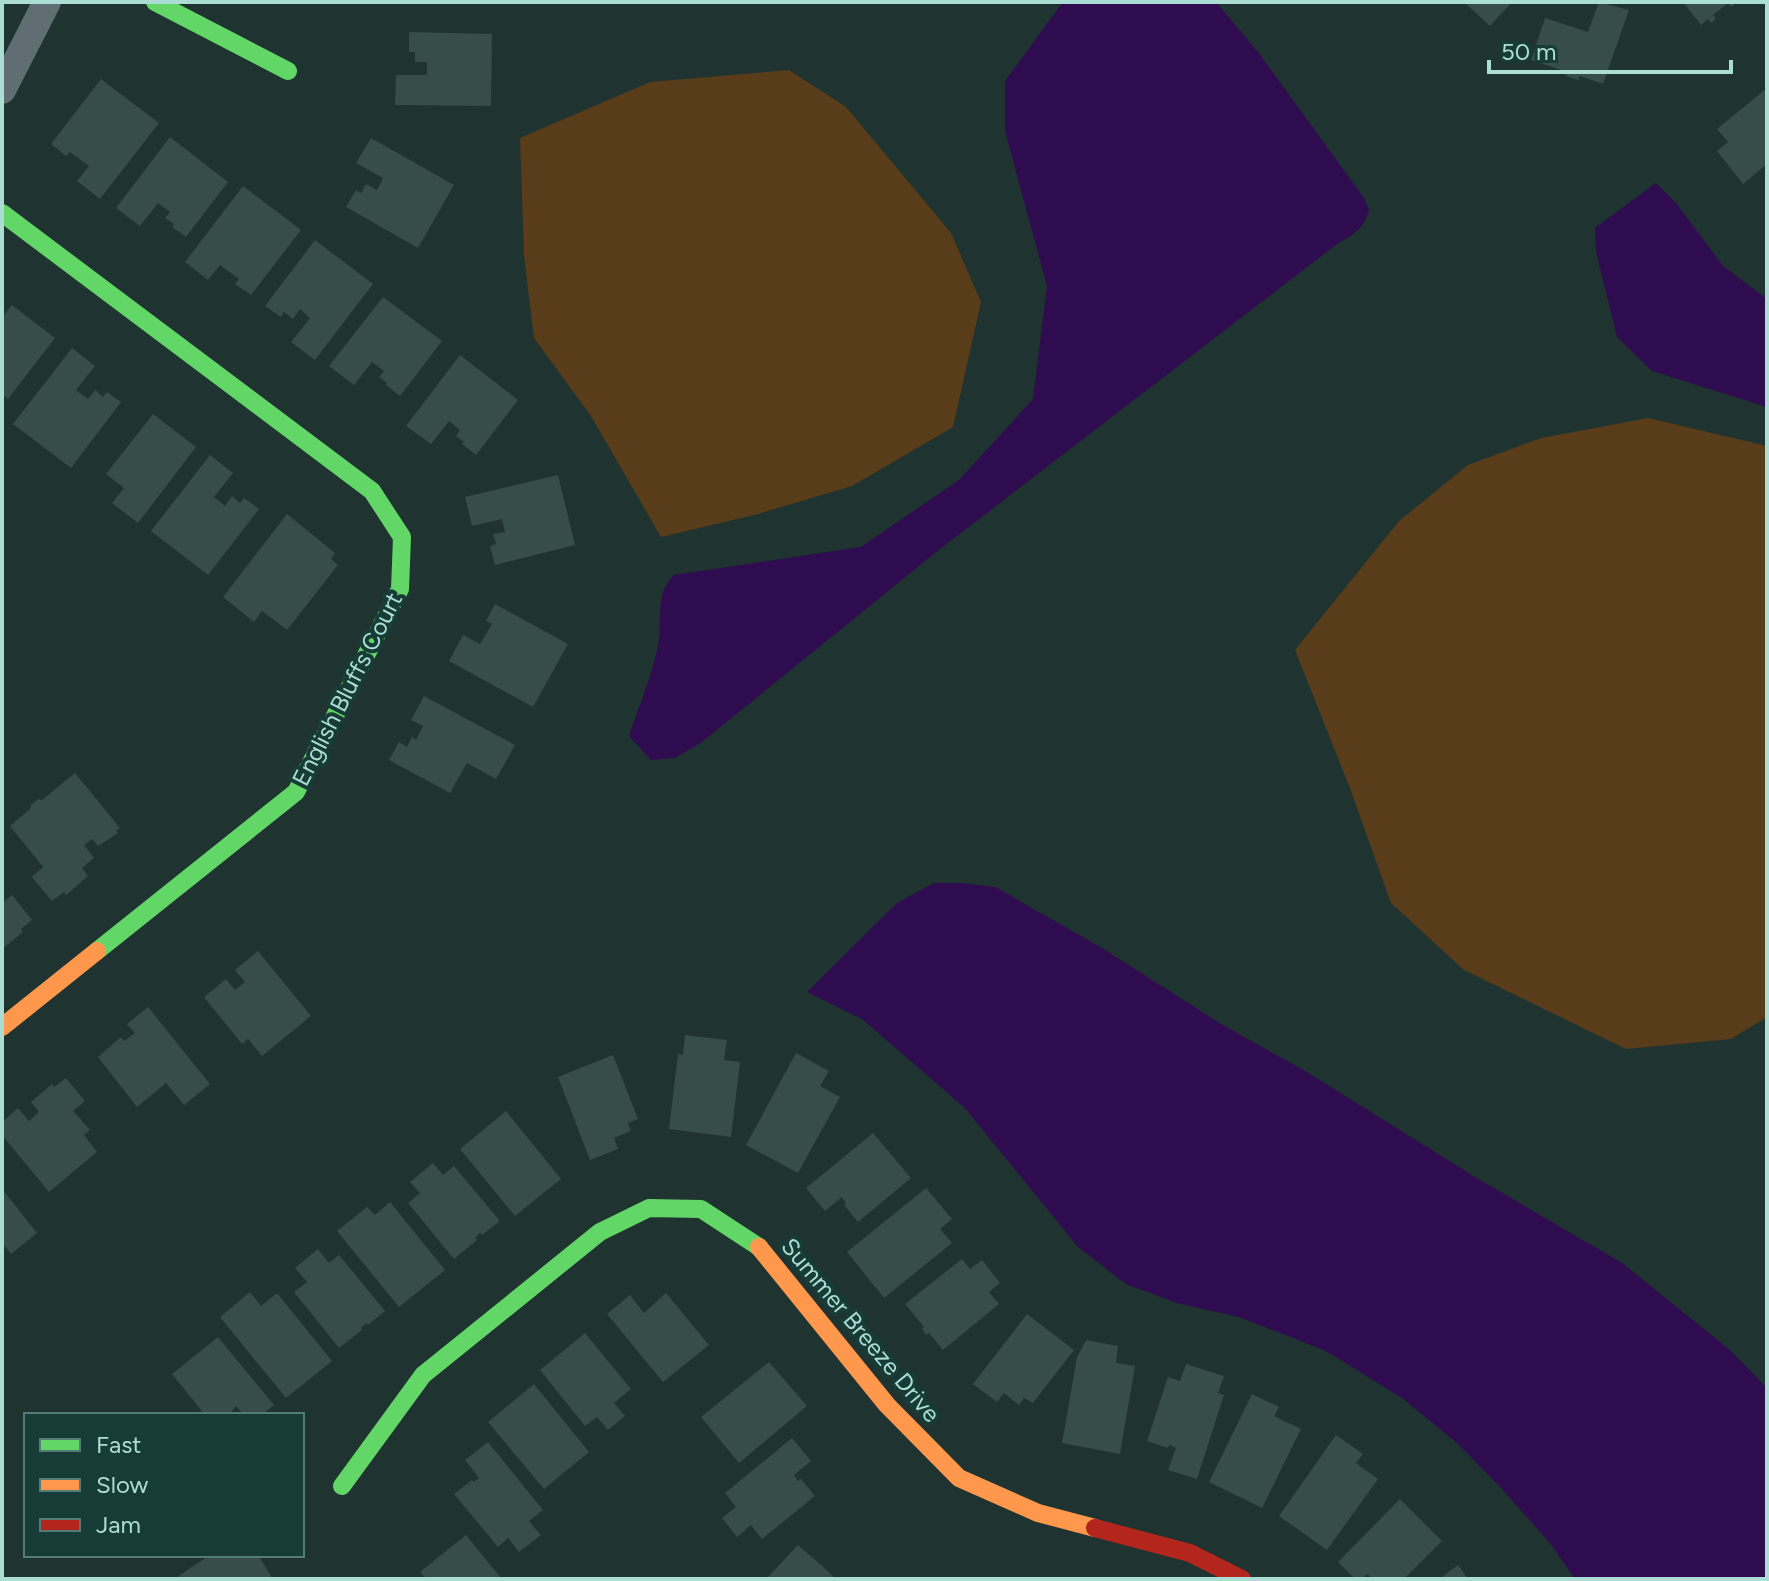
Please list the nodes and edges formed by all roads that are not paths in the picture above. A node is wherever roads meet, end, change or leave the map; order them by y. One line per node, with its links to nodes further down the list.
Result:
1 (47, 2): 4 (street)
2 (155, 2): 3 (street)
3 (288, 71)
4 (2, 90)
5 (2, 213): 6 (street, English Bluffs Court)
6 (2, 1027)
7 (342, 1486): 8 (street, Summer Breeze Drive)
8 (1242, 1579)

